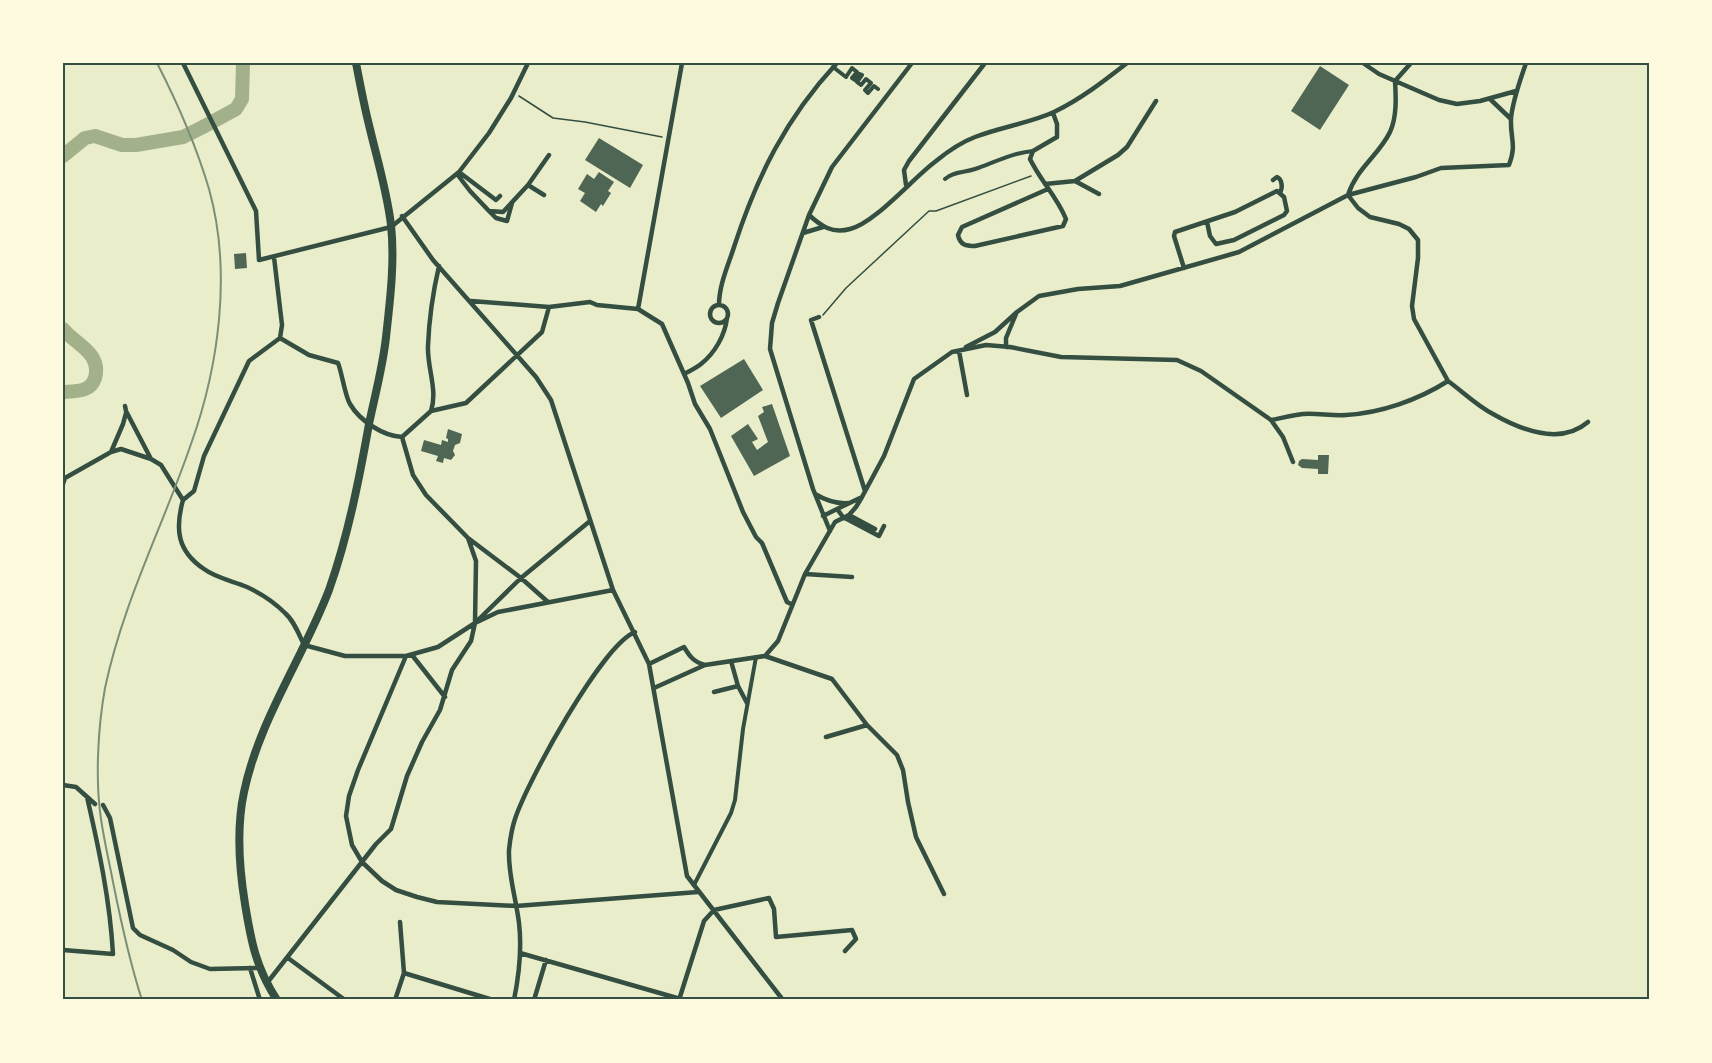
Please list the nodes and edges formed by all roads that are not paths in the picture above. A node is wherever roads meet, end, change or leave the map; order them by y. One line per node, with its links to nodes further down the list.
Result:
1 (183, 63): 41 (street)
2 (356, 63): 38 (main road)
3 (528, 63): 21 (street)
4 (682, 63): 47 (street)
5 (912, 63): 35 (street)
6 (985, 63): 26 (street)
7 (1127, 63): 17 (street)
8 (1363, 63): 12 (street)
9 (1412, 63): 12 (street)
10 (1526, 63): 14 (street)
11 (835, 65): 13 (street); 45 (street)
12 (1395, 81): 15 (street); 31 (street)
13 (878, 89)
14 (1516, 91): 15 (street); 18 (street)
15 (1490, 99): 18 (street)
16 (1156, 101): 23 (street)
17 (1053, 112): 19 (street); 26 (street)
18 (1511, 119): 31 (street)
19 (1033, 151): 22 (street); 27 (street)
20 (549, 155): 25 (street)
21 (458, 173): 32 (street); 34 (street); 36 (street)
22 (945, 179)
23 (1075, 180): 27 (street); 29 (street)
24 (1273, 180): 28 (street)
25 (528, 185): 30 (street); 33 (street)
26 (906, 185): 39 (street)
27 (1047, 187): 27 (street)
28 (1280, 193): 37 (street); 37 (street)
29 (1099, 194)
30 (544, 195)
31 (1348, 195): 43 (street); 58 (street)
32 (500, 196)
33 (512, 203): 34 (street); 34 (street)
34 (489, 211)
35 (809, 215): 39 (street); 40 (street)
36 (402, 216): 38 (street); 42 (street)
37 (1207, 222): 43 (street)
38 (391, 227): 41 (street); 63 (main road)
39 (823, 227): 40 (street)
40 (803, 232): 70 (street)
41 (274, 257): 53 (street)
42 (439, 266): 44 (street); 60 (street)
43 (1184, 267): 48 (street)
44 (471, 301): 46 (street); 56 (street)
45 (719, 305): 50 (street); 51 (street)
46 (549, 307): 47 (street); 56 (street)
47 (638, 309): 57 (street)
48 (1017, 312): 54 (street); 55 (street)
49 (819, 317): 69 (street)
50 (727, 318): 51 (street); 52 (street)
51 (719, 322): 52 (street)
52 (721, 336): 57 (street)
53 (280, 338): 63 (street); 72 (street)
54 (1005, 347): 55 (street); 61 (street)
55 (959, 351): 59 (street); 69 (street)
56 (516, 356): 60 (street); 77 (street)
57 (684, 374): 87 (street)
58 (1448, 381): 61 (street); 62 (street)
59 (967, 395)
60 (430, 411): 64 (street)
61 (1271, 420): 67 (street)
62 (1588, 422)
63 (369, 425): 64 (street); 90 (main road)
64 (402, 437): 81 (street)
65 (111, 452): 66 (street); 66 (street); 68 (street)
66 (151, 459): 72 (street)
67 (1293, 462)
68 (63, 484)
69 (865, 490): 71 (street)
70 (815, 493): 73 (street); 75 (street)
71 (862, 497): 73 (street); 76 (street)
72 (183, 500): 90 (street)
73 (849, 503): 74 (street)
74 (837, 509): 75 (street); 76 (street)
75 (824, 516): 80 (street)
76 (846, 516): 78 (street); 79 (street); 80 (street)
77 (590, 521): 84 (street); 85 (street)
78 (884, 526)
79 (875, 529)
80 (830, 531): 82 (street)
81 (468, 538): 84 (street); 88 (street)
82 (805, 574): 83 (street); 87 (street)
83 (852, 577)
84 (520, 578): 86 (street); 88 (street)
85 (613, 590): 86 (street); 89 (street)
86 (548, 602): 88 (street)
87 (791, 604): 92 (street)
88 (475, 623): 91 (street); 100 (street)
89 (635, 632): 95 (street); 112 (street)
90 (304, 645): 91 (street); 121 (main road)
91 (409, 656): 100 (street); 108 (street)
92 (765, 656): 93 (street); 102 (street)
93 (756, 657): 94 (street); 101 (street)
94 (731, 661): 96 (street); 97 (street)
95 (649, 663): 96 (street); 98 (street)
96 (705, 665): 98 (street)
97 (738, 686): 99 (street); 101 (street)
98 (654, 687): 109 (street)
99 (714, 692)
100 (445, 697): 108 (street)
101 (747, 703): 109 (street)
102 (867, 725): 103 (street); 111 (street)
103 (826, 736)
104 (63, 785): 105 (street)
105 (87, 797): 106 (street); 115 (street)
106 (95, 804)
107 (104, 805): 120 (street)
108 (362, 862): 112 (street); 118 (street)
109 (694, 885): 110 (street)
110 (698, 892): 112 (street); 113 (street)
111 (944, 894)
112 (516, 906): 117 (street)
113 (714, 910): 116 (street); 131 (street); 132 (street)
114 (400, 922): 122 (street)
115 (63, 950)
116 (845, 951)
117 (520, 953): 119 (street); 129 (street)
118 (288, 958): 123 (street); 126 (street)
119 (546, 960): 130 (street); 131 (street)
120 (250, 968): 121 (street); 124 (street)
121 (259, 968): 123 (main road)
122 (404, 973): 127 (street); 128 (street)
123 (267, 984): 125 (main road)
124 (260, 1000)
125 (277, 1000)
126 (345, 1000)
127 (395, 1000)
128 (493, 1000)
129 (514, 1000)
130 (534, 1000)
131 (681, 1000)
132 (783, 1000)

